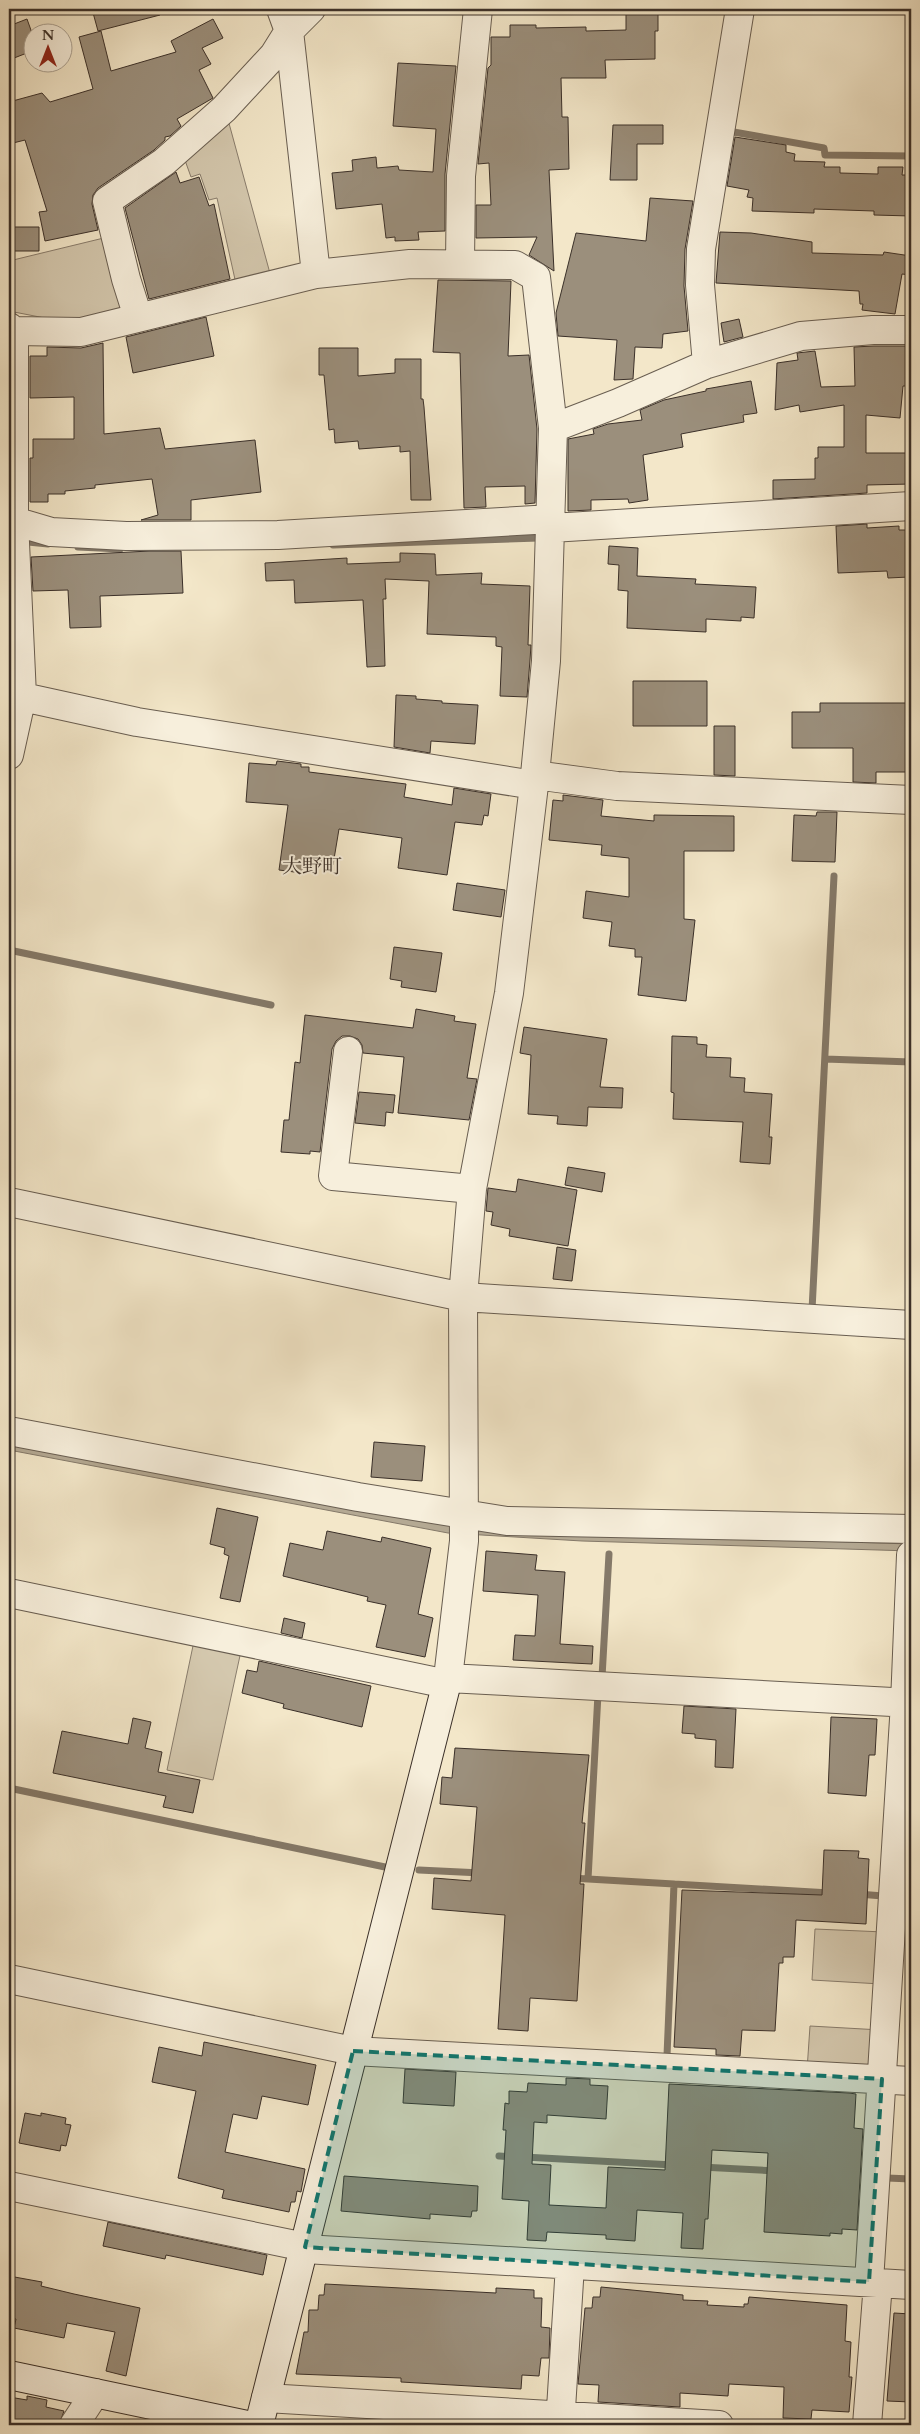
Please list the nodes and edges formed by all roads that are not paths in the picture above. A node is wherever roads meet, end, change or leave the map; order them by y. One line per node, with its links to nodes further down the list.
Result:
1 (311, 9): 4 (street)
2 (478, 9): 5 (street)
3 (740, 9): 10 (street)
4 (285, 20): 6 (street); 7 (street)
5 (460, 263): 6 (street); 11 (street)
6 (316, 274): 7 (street)
7 (138, 317): 8 (street)
8 (12, 329): 13 (street)
9 (911, 330): 10 (street)
10 (707, 364): 11 (street)
11 (553, 428): 14 (street)
12 (911, 506): 14 (street)
13 (14, 521): 14 (street); 15 (street)
14 (551, 524): 17 (street)
15 (15, 695): 16 (street); 17 (street)
16 (9, 755)
17 (534, 780): 18 (street); 20 (street)
18 (911, 800)
19 (348, 1051): 20 (street)
20 (472, 1189): 22 (street)
21 (9, 1202): 22 (street)
22 (463, 1297): 23 (street); 25 (street)
23 (911, 1325)
24 (9, 1431): 25 (street)
25 (464, 1523): 26 (street); 29 (street)
26 (911, 1529)
27 (911, 1555): 30 (street)
28 (9, 1593): 29 (street)
29 (447, 1681): 30 (street); 32 (street)
30 (908, 1703): 33 (street)
31 (9, 1979): 32 (street)
32 (353, 2051): 33 (street); 36 (street)
33 (882, 2079): 34 (street); 38 (street)
34 (911, 2081)
35 (9, 2186): 36 (street)
36 (305, 2248): 37 (street); 42 (street)
37 (570, 2265): 38 (street); 43 (street)
38 (873, 2283): 39 (street); 48 (street)
39 (911, 2285)
40 (9, 2375): 41 (street)
41 (95, 2393): 44 (street); 45 (street)
42 (266, 2398): 43 (street); 46 (street)
43 (560, 2421): 47 (street)
44 (74, 2425)
45 (247, 2425)
46 (259, 2425)
47 (718, 2425)
48 (867, 2425)

